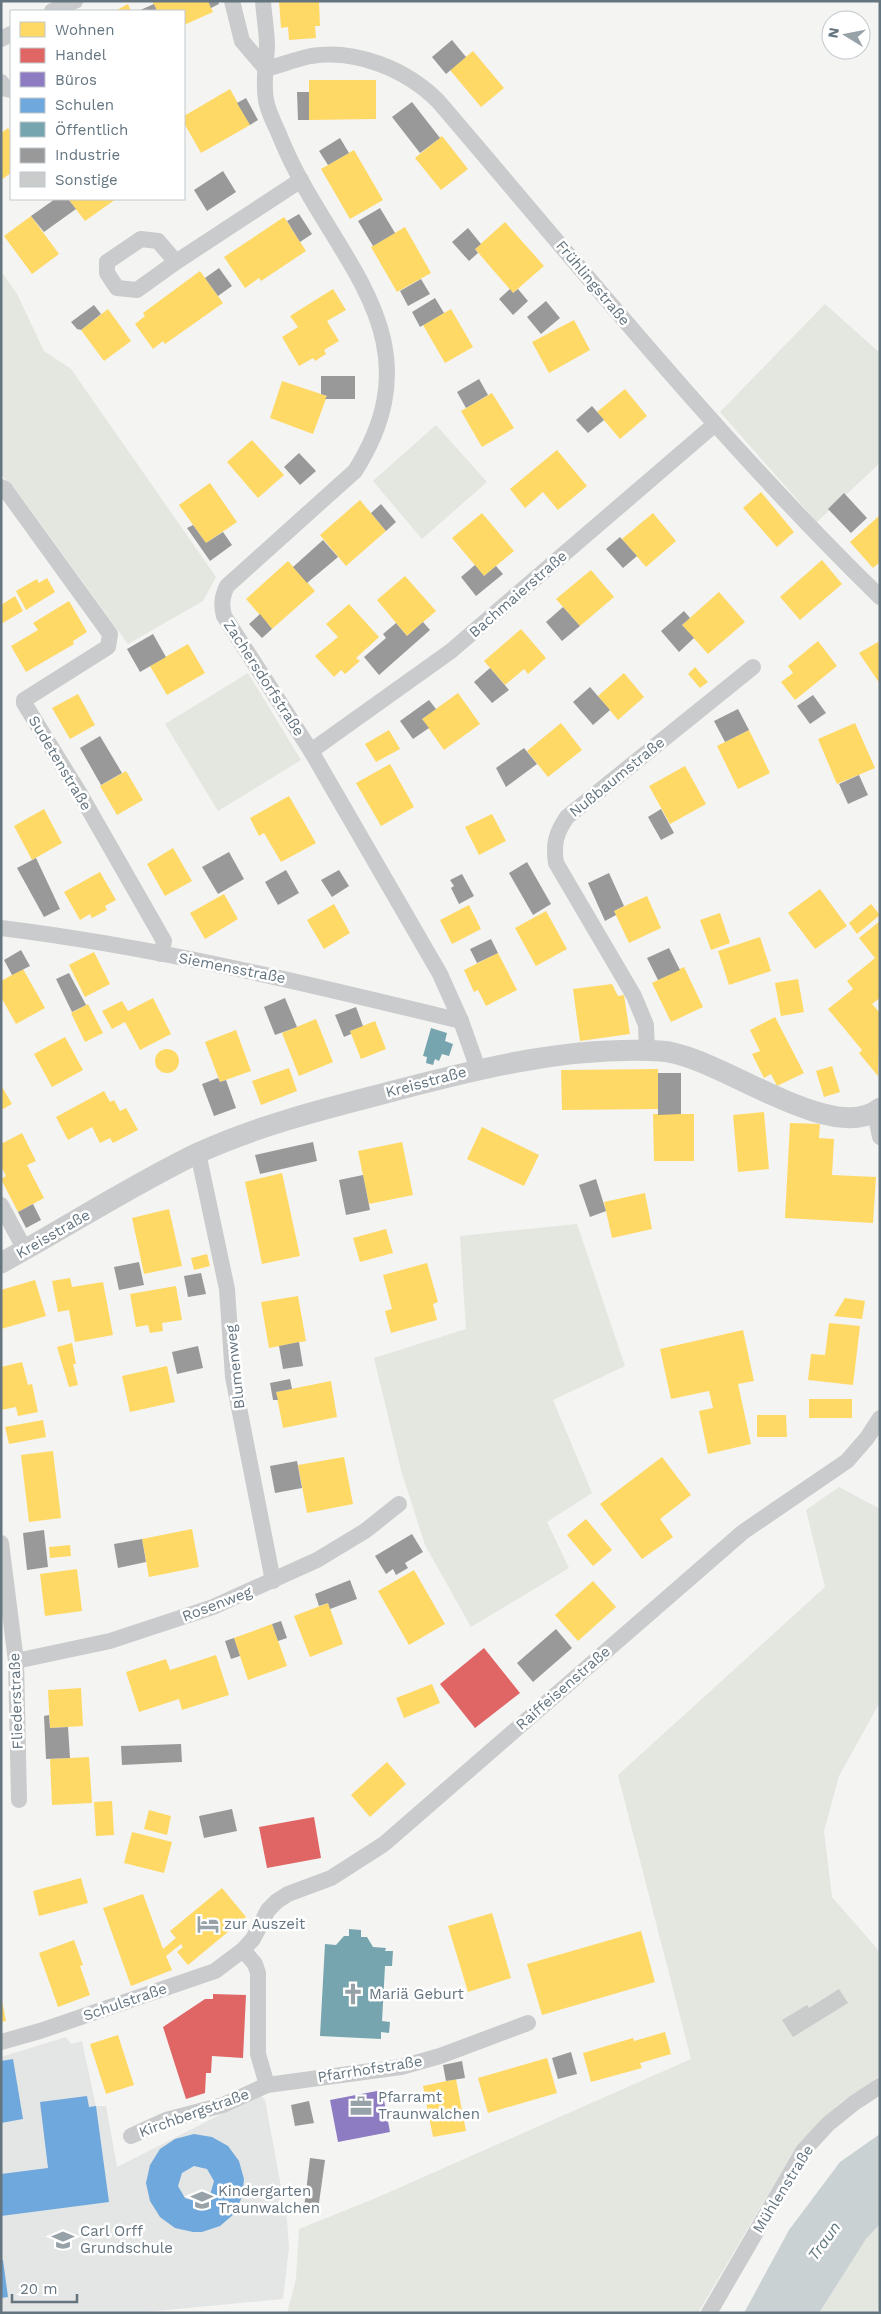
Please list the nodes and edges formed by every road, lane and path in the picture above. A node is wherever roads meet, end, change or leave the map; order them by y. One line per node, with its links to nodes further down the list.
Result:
1 (75, 1): 4 (street)
2 (232, 1): 5 (street)
3 (263, 1): 5 (street, Zachersdorfstraße)
4 (54, 10)
5 (266, 69): 8 (street, Zachersdorfstraße); 10 (street, Frühlingstraße)
6 (1, 82): 7 (street)
7 (10, 90)
8 (301, 180): 9 (street); 14 (street, Zachersdorfstraße)
9 (176, 262)
10 (714, 425): 12 (street, Frühlingstraße); 14 (street, Bachmaierstraße)
11 (1, 487): 16 (street, Sudetenstraße)
12 (880, 597)
13 (753, 667): 18 (street, Nußbaumstraße)
14 (311, 751): 17 (street, Zachersdorfstraße)
15 (1, 928): 16 (street, Siemensstraße)
16 (161, 954): 17 (street, Siemensstraße)
17 (461, 1021): 19 (street, Zachersdorfstraße)
18 (647, 1050): 19 (street, Kreisstraße); 20 (street, Kreisstraße)
19 (478, 1069): 22 (street, Kreisstraße)
20 (877, 1110): 21 (street)
21 (880, 1137)
22 (198, 1153): 24 (street, Kreisstraße); 29 (street, Blumenweg)
23 (1, 1204): 24 (street)
24 (25, 1250): 25 (street, Kreisstraße)
25 (1, 1264)
26 (880, 1418): 32 (street, Raiffeisenstraße)
27 (399, 1504): 29 (street, Rosenweg)
28 (1, 1543): 30 (street, Fliederstraße)
29 (273, 1581): 30 (street, Rosenweg)
30 (16, 1661): 31 (street, Fliederstraße)
31 (19, 1800)
32 (243, 1950): 34 (street, Schulstraße); 35 (street, Kirchbergstraße)
33 (528, 2023): 35 (street, Pfarrhofstraße)
34 (1, 2042)
35 (267, 2085): 37 (street, Kirchbergstraße)
36 (880, 2086): 38 (street, Mühlenstraße)
37 (131, 2136)
38 (709, 2313)

